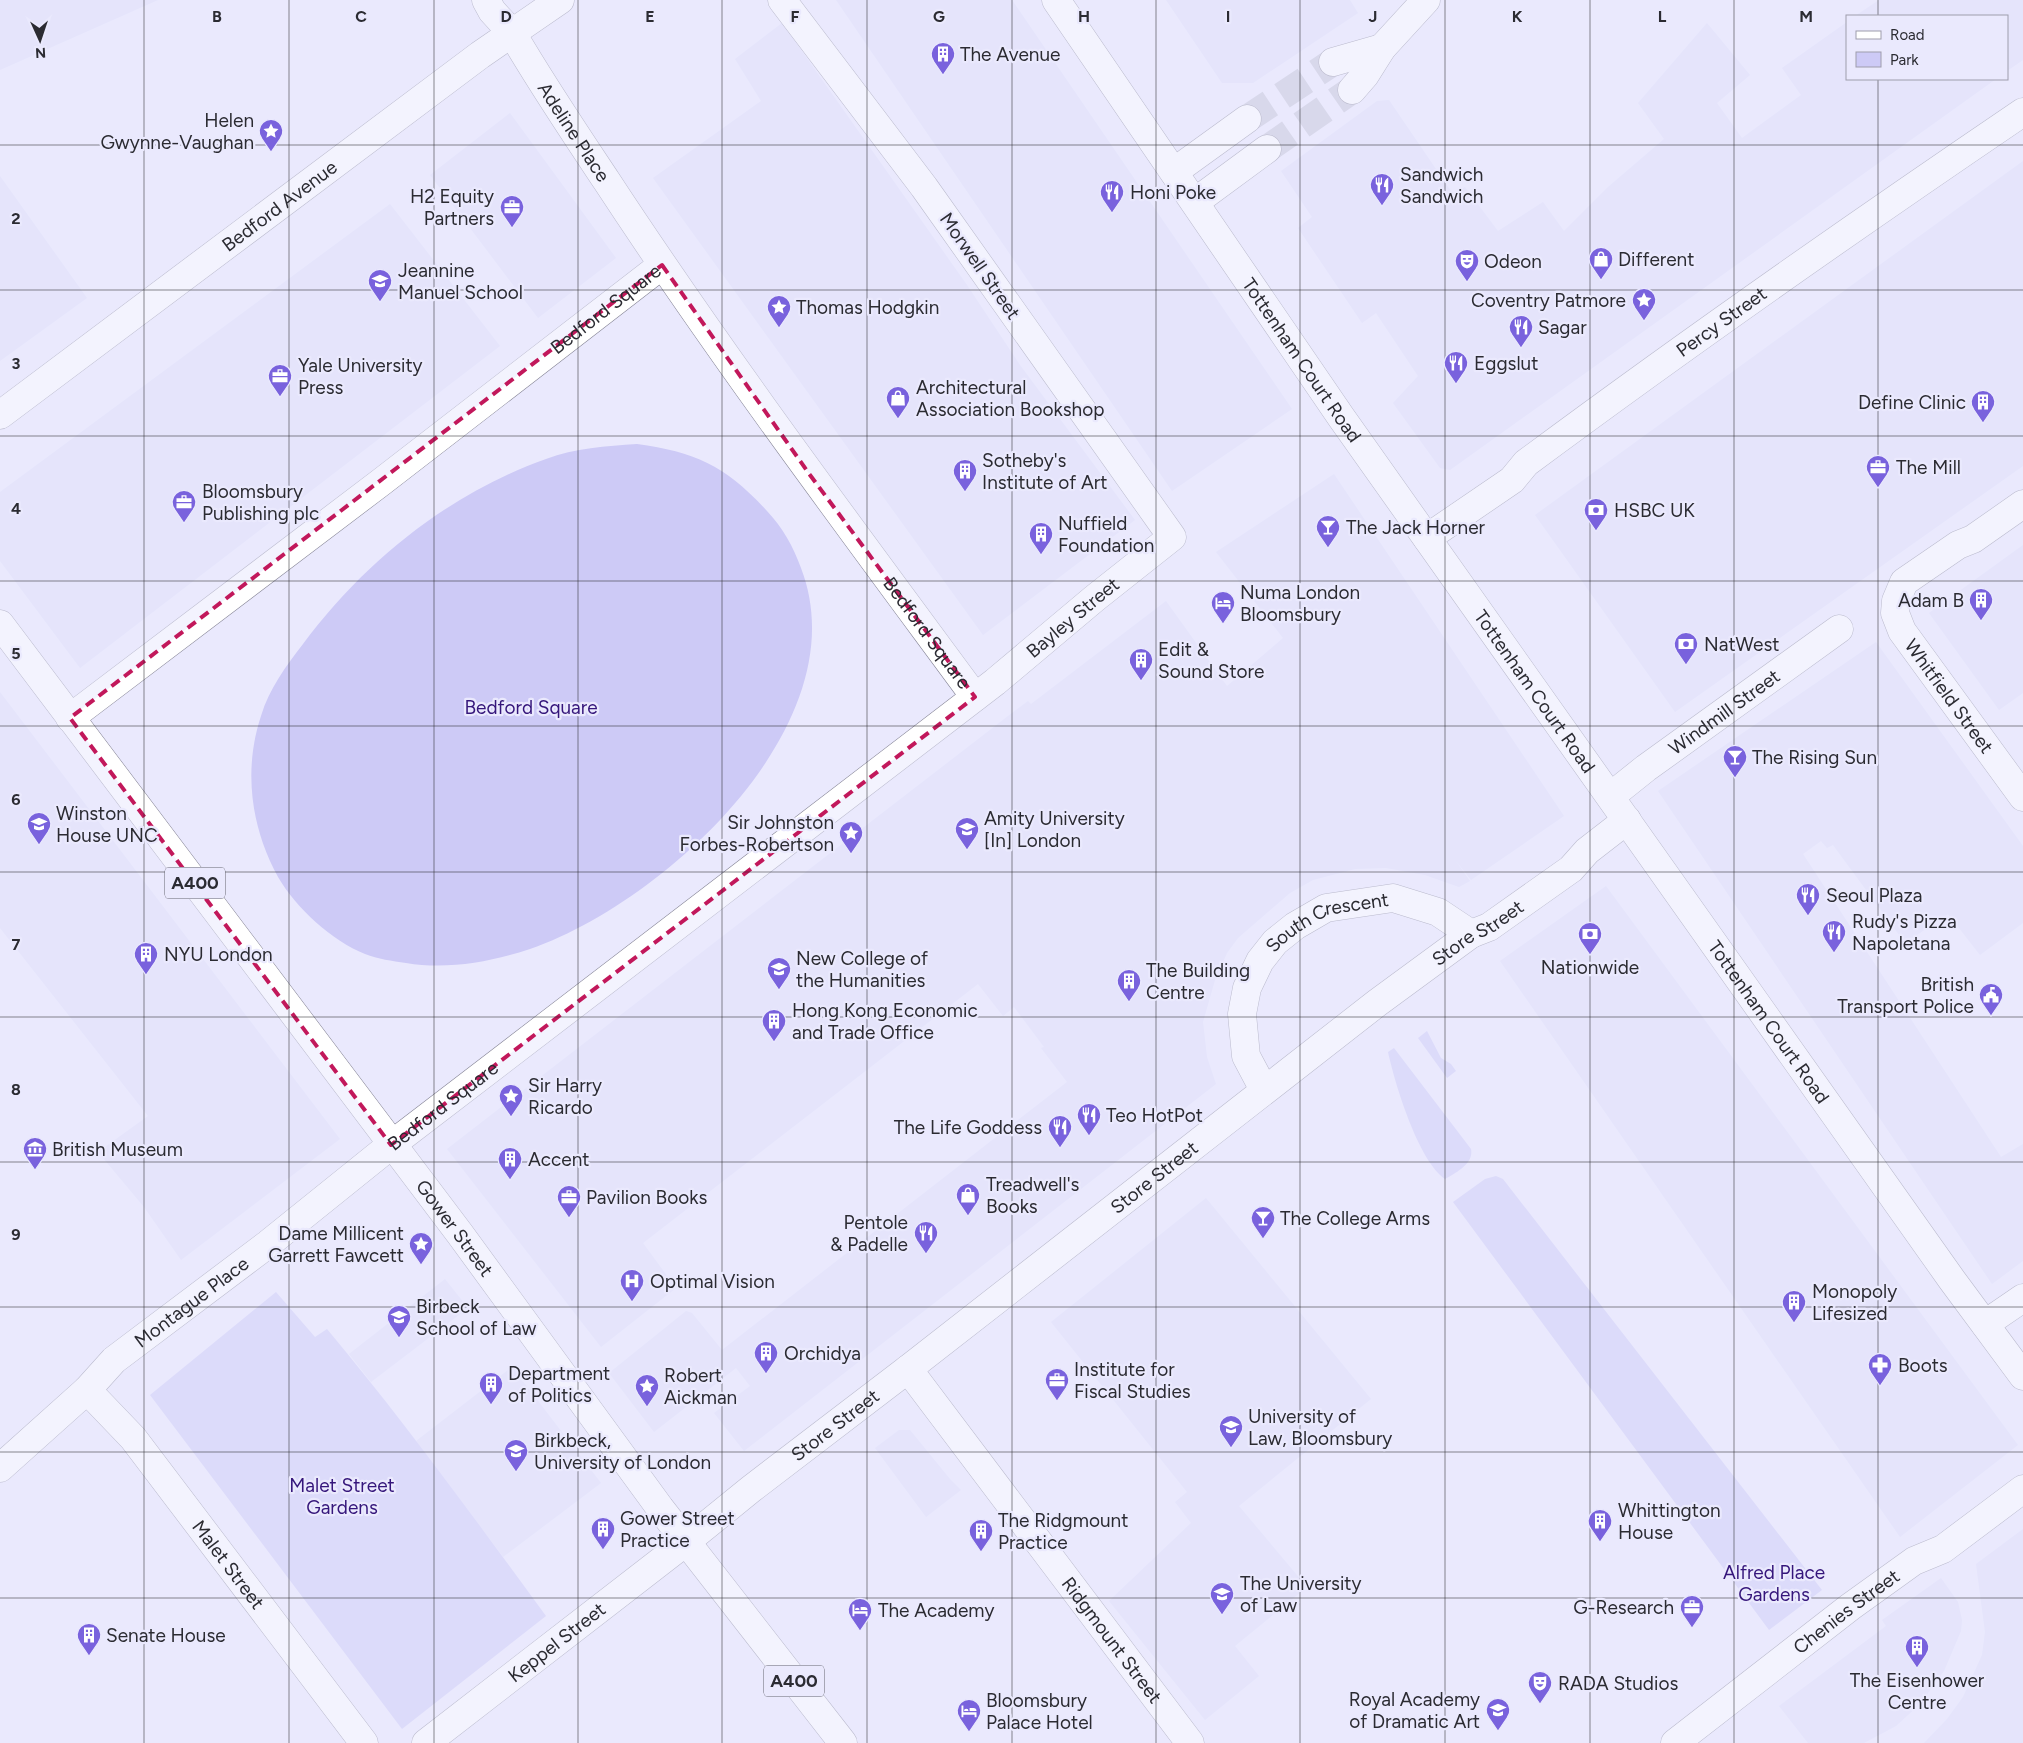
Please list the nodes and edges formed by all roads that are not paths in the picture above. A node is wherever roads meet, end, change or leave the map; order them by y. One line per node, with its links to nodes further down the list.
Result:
1 (486, 0): 6 (street, Adeline Place)
2 (560, 0): 6 (street, Bedford Avenue)
3 (782, 0): 18 (street, Morwell Street)
4 (1056, 0): 13 (street, Tottenham Court Road)
5 (1426, 0): 7 (street)
6 (512, 33): 15 (street, Adeline Place); 16 (street, Bedford Avenue)
7 (1382, 48): 8 (street); 9 (street)
8 (1333, 62)
9 (1352, 90)
10 (2023, 112): 19 (street, Percy Street)
11 (1247, 119): 13 (street)
12 (1267, 149): 14 (street)
13 (1175, 171): 14 (street, Tottenham Court Road)
14 (1195, 202): 19 (street, Tottenham Court Road)
15 (662, 265): 22 (street, Bedford Square); 23 (street, Bedford Square)
16 (0, 415)
17 (2023, 504): 25 (street, Whitfield Street)
18 (1172, 537): 22 (street, Bayley Street)
19 (1427, 538): 24 (street, Tottenham Court Road)
20 (0, 624): 23 (street, A400)
21 (1839, 629): 24 (street, Windmill Street)
22 (975, 697): 29 (street, Bedford Square)
23 (70, 718): 29 (street, Bedford Square / A400)
24 (1611, 796): 26 (street, Tottenham Court Road)
25 (2023, 797)
26 (1627, 820): 27 (street, Store Street); 31 (street, Tottenham Court Road)
27 (1470, 934): 28 (street, Store Street); 28 (street, South Crescent)
28 (1264, 1090): 32 (street, Store Street)
29 (391, 1145): 34 (street, Montague Place); 37 (street, Gower Street / A400)
30 (2023, 1298): 31 (street)
31 (1985, 1324): 33 (street, Tottenham Court Road)
32 (908, 1369): 37 (street, Store Street); 41 (street, Ridgmount Street)
33 (2023, 1376)
34 (87, 1390): 35 (street, Montague Place); 38 (street, Malet Street)
35 (0, 1468)
36 (2023, 1490): 42 (street, Chenies Street)
37 (687, 1541): 39 (street, Keppel Street); 40 (street, Gower Street / A400)
38 (364, 1743)
39 (426, 1743)
40 (843, 1743)
41 (1190, 1743)
42 (1675, 1743)

